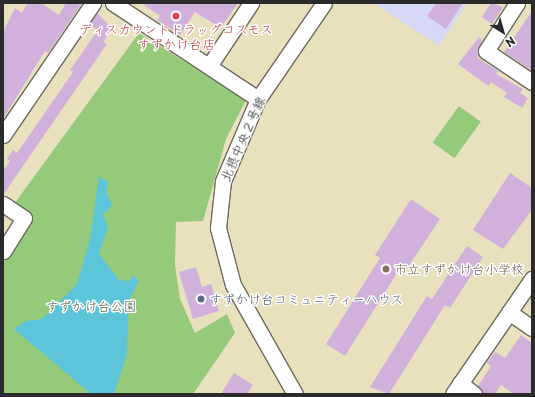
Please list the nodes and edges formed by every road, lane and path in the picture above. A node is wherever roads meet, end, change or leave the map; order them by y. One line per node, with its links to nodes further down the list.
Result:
1 (93, 3): 9 (street)
2 (113, 3): 6 (street)
3 (251, 3): 6 (street)
4 (324, 3): 8 (street, 北摂中央２号線)
5 (517, 3): 7 (street)
6 (209, 66): 8 (street)
7 (532, 82)
8 (258, 99): 16 (street, 北摂中央２号線)
9 (3, 135)
10 (3, 204): 11 (street)
11 (3, 251)
12 (532, 279): 13 (street)
13 (509, 312): 14 (street); 15 (street)
14 (532, 328)
15 (456, 389): 17 (street)
16 (295, 394)
17 (474, 394)

